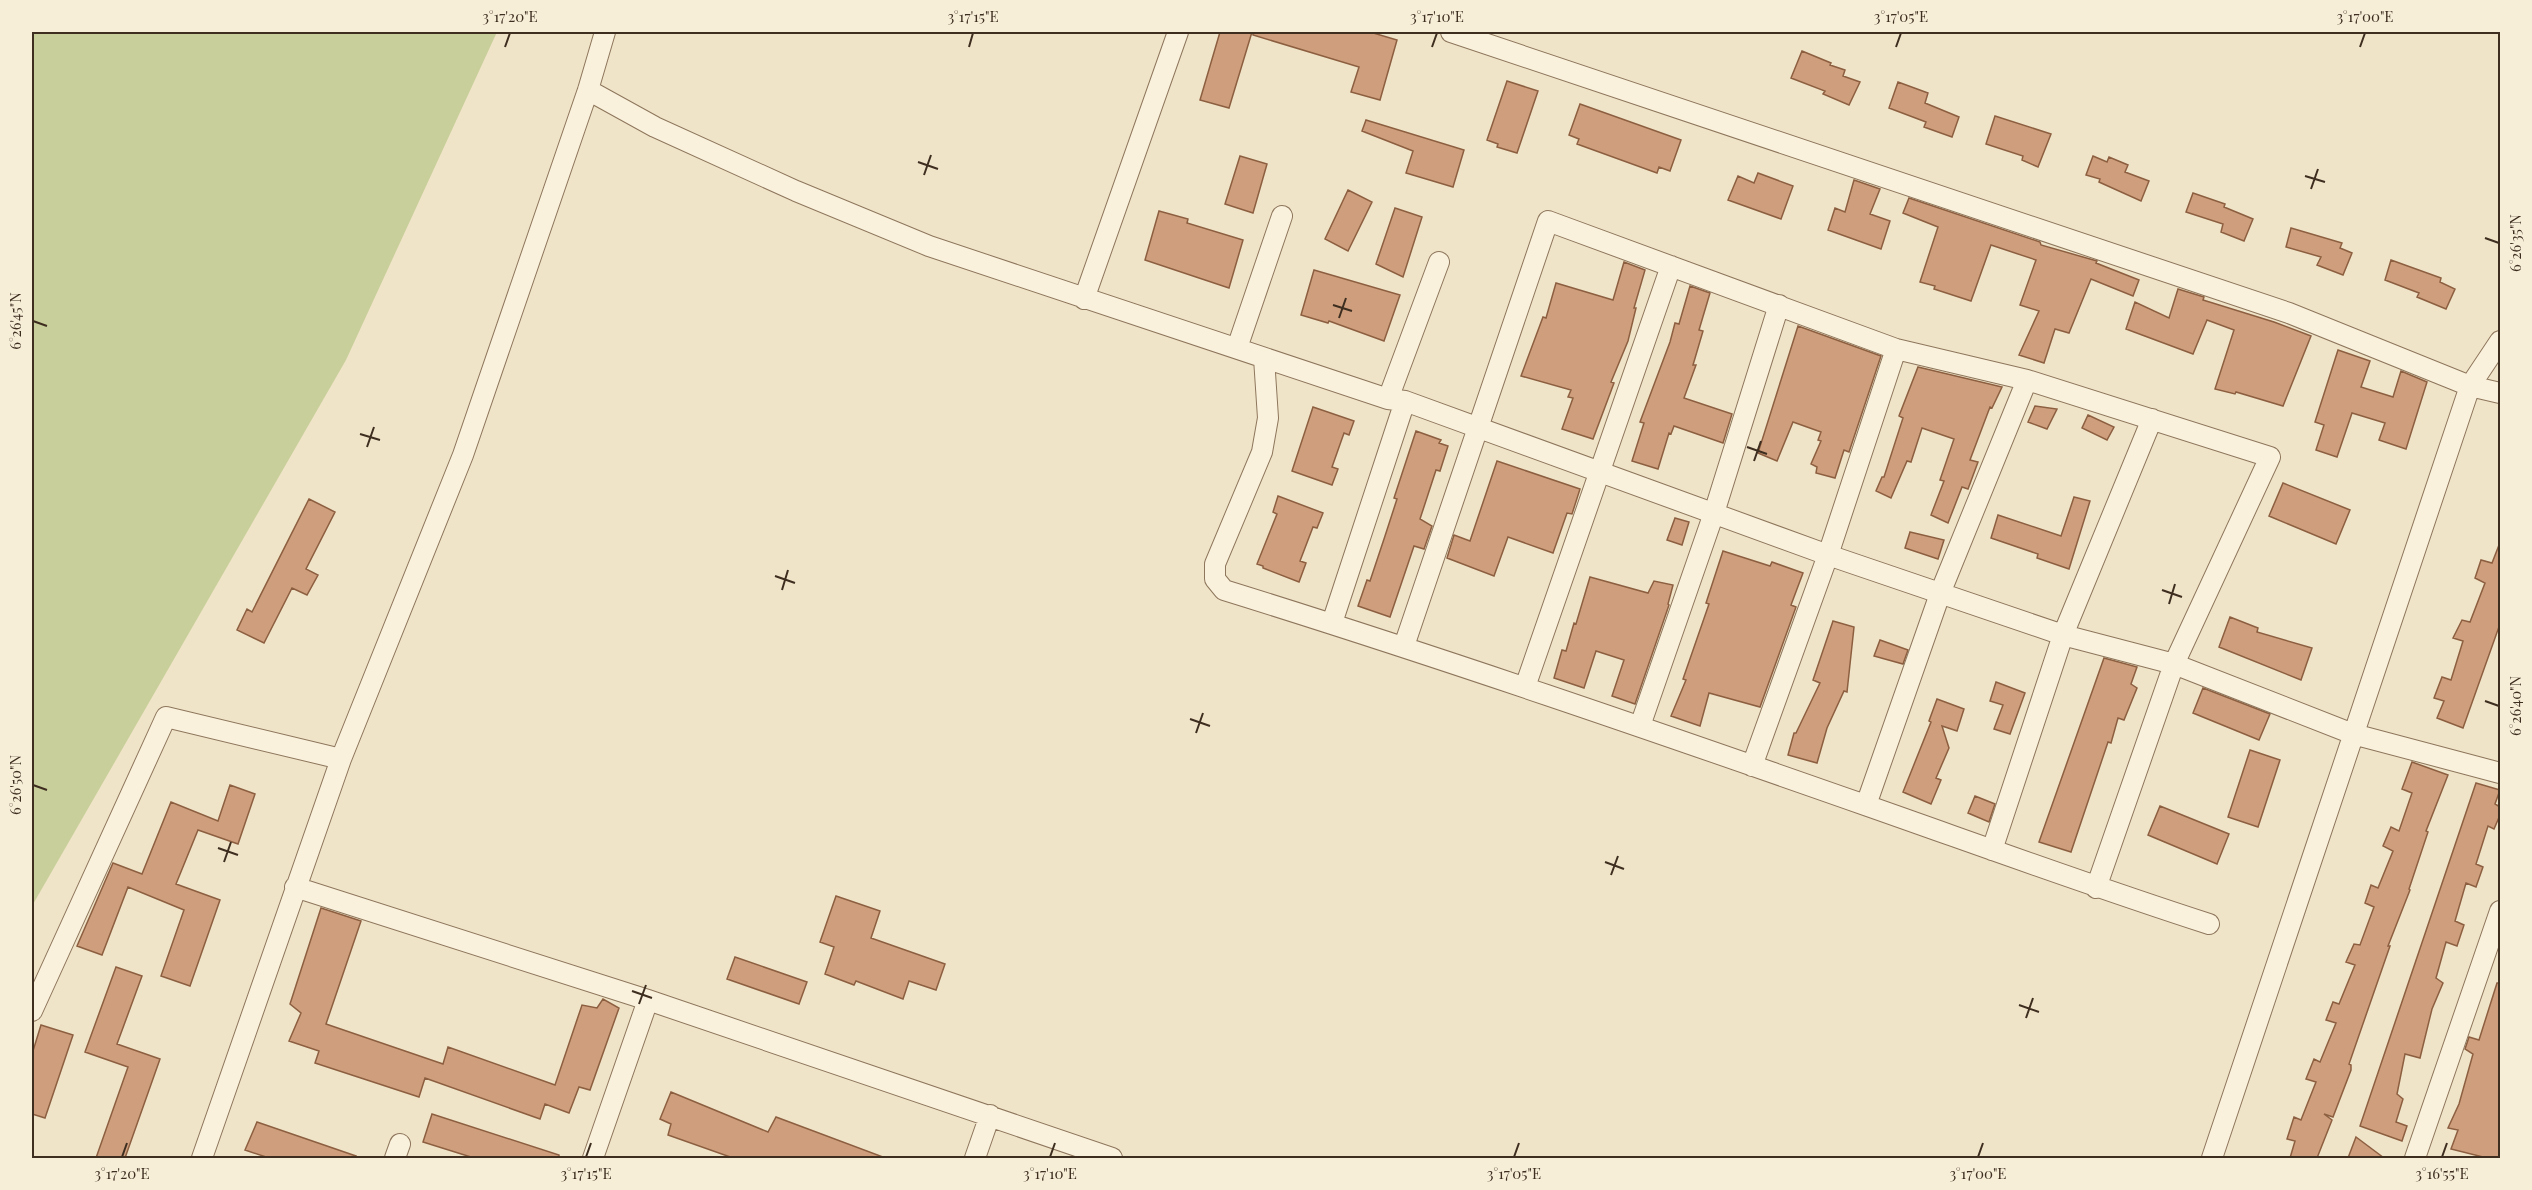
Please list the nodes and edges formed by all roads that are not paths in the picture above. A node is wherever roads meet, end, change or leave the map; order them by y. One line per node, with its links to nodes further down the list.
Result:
1 (605, 32): 4 (street)
2 (1178, 32): 8 (street)
3 (1451, 32): 15 (street)
4 (588, 90): 8 (street); 31 (street)
5 (1282, 216): 11 (street)
6 (1439, 262): 17 (street)
7 (1671, 266): 9 (street); 19 (street); 20 (street)
8 (1084, 298): 11 (street)
9 (1779, 305): 12 (street); 21 (street)
10 (2500, 341): 15 (street)
11 (1237, 348): 13 (street)
12 (1896, 349): 14 (street); 22 (street)
13 (1264, 358): 17 (street); 24 (street)
14 (2027, 380): 18 (street); 23 (street)
15 (2470, 386): 16 (street); 30 (street)
16 (2500, 393)
17 (1397, 400): 19 (street); 24 (street)
18 (2152, 419): 25 (street); 27 (street)
19 (1477, 429): 20 (street); 26 (street)
20 (1602, 472): 21 (street); 28 (street)
21 (1714, 513): 22 (street); 29 (street)
22 (1828, 555): 23 (street); 32 (street)
23 (1941, 591): 25 (street); 34 (street)
24 (1332, 623): 26 (street)
25 (2063, 635): 27 (street); 35 (street)
26 (1404, 646): 28 (street)
27 (2174, 664): 30 (street); 37 (street)
28 (1525, 687): 29 (street)
29 (1640, 726): 32 (street)
30 (2353, 734): 33 (street); 47 (street)
31 (340, 759): 36 (street); 41 (street)
32 (1752, 766): 34 (street)
33 (2500, 773)
34 (1866, 805): 35 (street)
35 (1992, 850): 37 (street)
36 (295, 887): 40 (street); 43 (street)
37 (2096, 888): 39 (street)
38 (2500, 911): 48 (street)
39 (2209, 924)
40 (648, 1000): 42 (street); 44 (street)
41 (32, 1011)
42 (990, 1115): 45 (street); 46 (street)
43 (202, 1158)
44 (593, 1158)
45 (975, 1158)
46 (1112, 1158)
47 (2212, 1158)
48 (2415, 1158)

